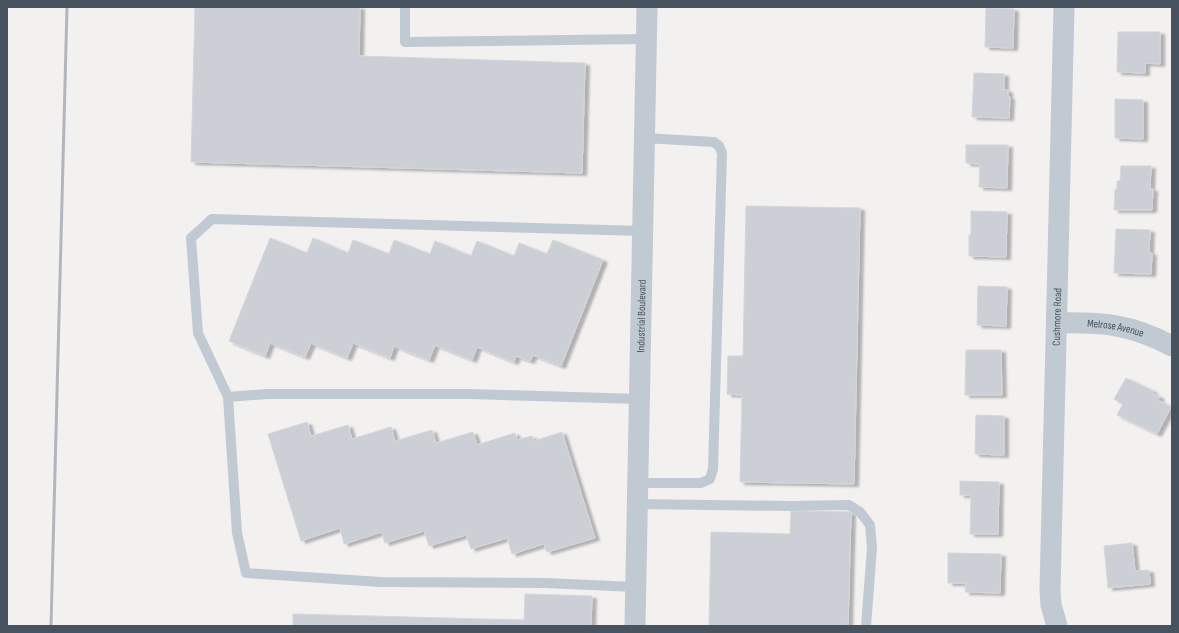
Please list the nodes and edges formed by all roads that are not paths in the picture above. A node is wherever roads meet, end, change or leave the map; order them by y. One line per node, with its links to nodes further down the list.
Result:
1 (405, 7): 4 (lane)
2 (647, 7): 4 (street, Industrial Boulevard)
3 (1064, 7): 7 (street, Cushmore Road)
4 (646, 40): 5 (street, Industrial Boulevard)
5 (644, 138): 6 (street, Industrial Boulevard); 11 (lane)
6 (643, 231): 9 (lane); 10 (street, Industrial Boulevard)
7 (1057, 323): 8 (street, Melrose Avenue); 16 (street, Cushmore Road)
8 (1172, 346)
9 (228, 397): 10 (lane); 13 (lane)
10 (639, 399): 11 (street, Industrial Boulevard)
11 (638, 483): 12 (street, Industrial Boulevard)
12 (637, 504): 13 (street, Industrial Boulevard); 15 (lane)
13 (636, 587): 14 (street, Industrial Boulevard)
14 (635, 626)
15 (866, 626)
16 (1057, 626)

